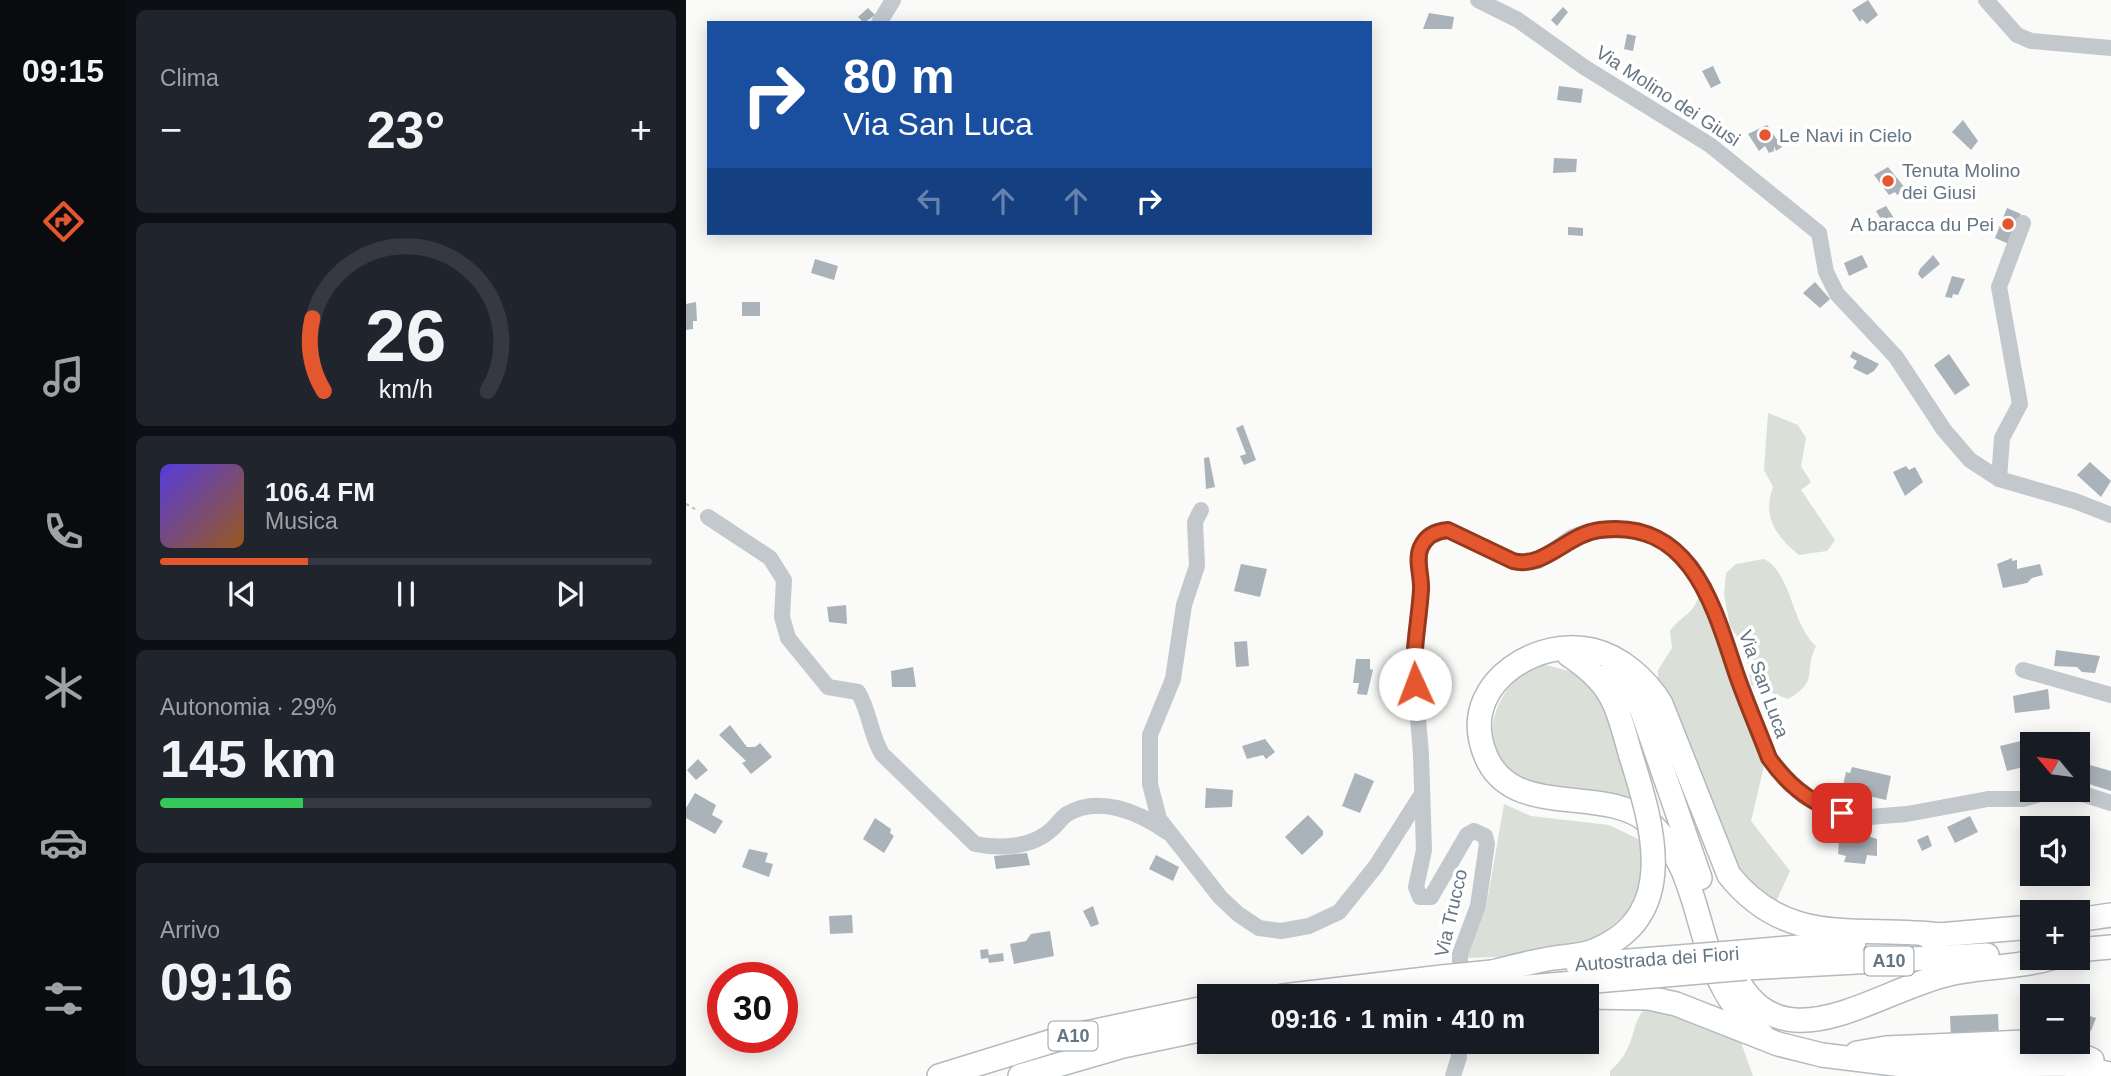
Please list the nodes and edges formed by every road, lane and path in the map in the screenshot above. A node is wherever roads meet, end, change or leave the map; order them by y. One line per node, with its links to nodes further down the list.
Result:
1 (894, 0): 4 (street)
2 (1478, 0): 7 (street, Via Molino dei Giusi)
3 (1986, 0): 5 (street)
4 (880, 21)
5 (2111, 48)
6 (2023, 223): 7 (street)
7 (1999, 479): 9 (street, Via Molino dei Giusi)
8 (1201, 510): 17 (street)
9 (2111, 515)
10 (708, 517): 17 (street)
11 (1546, 651): 12 (highway); 21 (highway); 34 (highway)
12 (1569, 655): 26 (highway); 27 (highway, bridge)
13 (2023, 670): 14 (street)
14 (2111, 695)
15 (1420, 797): 16 (street, Via San Luca); 17 (street); 28 (street, Via Trucco)
16 (2111, 803)
17 (1174, 838)
18 (2111, 915): 19 (highway)
19 (2090, 918)
20 (2020, 928): 21 (highway, Autostrada dei Fiori / A10)
21 (1940, 935): 25 (highway, Autostrada dei Fiori / A10)
22 (2111, 947): 23 (highway)
23 (2090, 949)
24 (2020, 953): 25 (highway, Autostrada dei Fiori / A10)
25 (1744, 960): 27 (highway, Autostrada dei Fiori / A10, bridge); 30 (highway, Autostrada dei Fiori / A10, bridge)
26 (2020, 963)
27 (1496, 971): 29 (highway, Autostrada dei Fiori / A10, bridge)
28 (1447, 984)
29 (1462, 984)
30 (1512, 984)
31 (1599, 997): 34 (highway)
32 (1197, 1010): 37 (highway, A10)
33 (1197, 1031): 38 (highway, A10)
34 (1763, 1037): 36 (highway)
35 (1459, 1054): 39 (street)
36 (2111, 1075)
37 (939, 1076)
38 (1020, 1076)
39 (1453, 1076)

